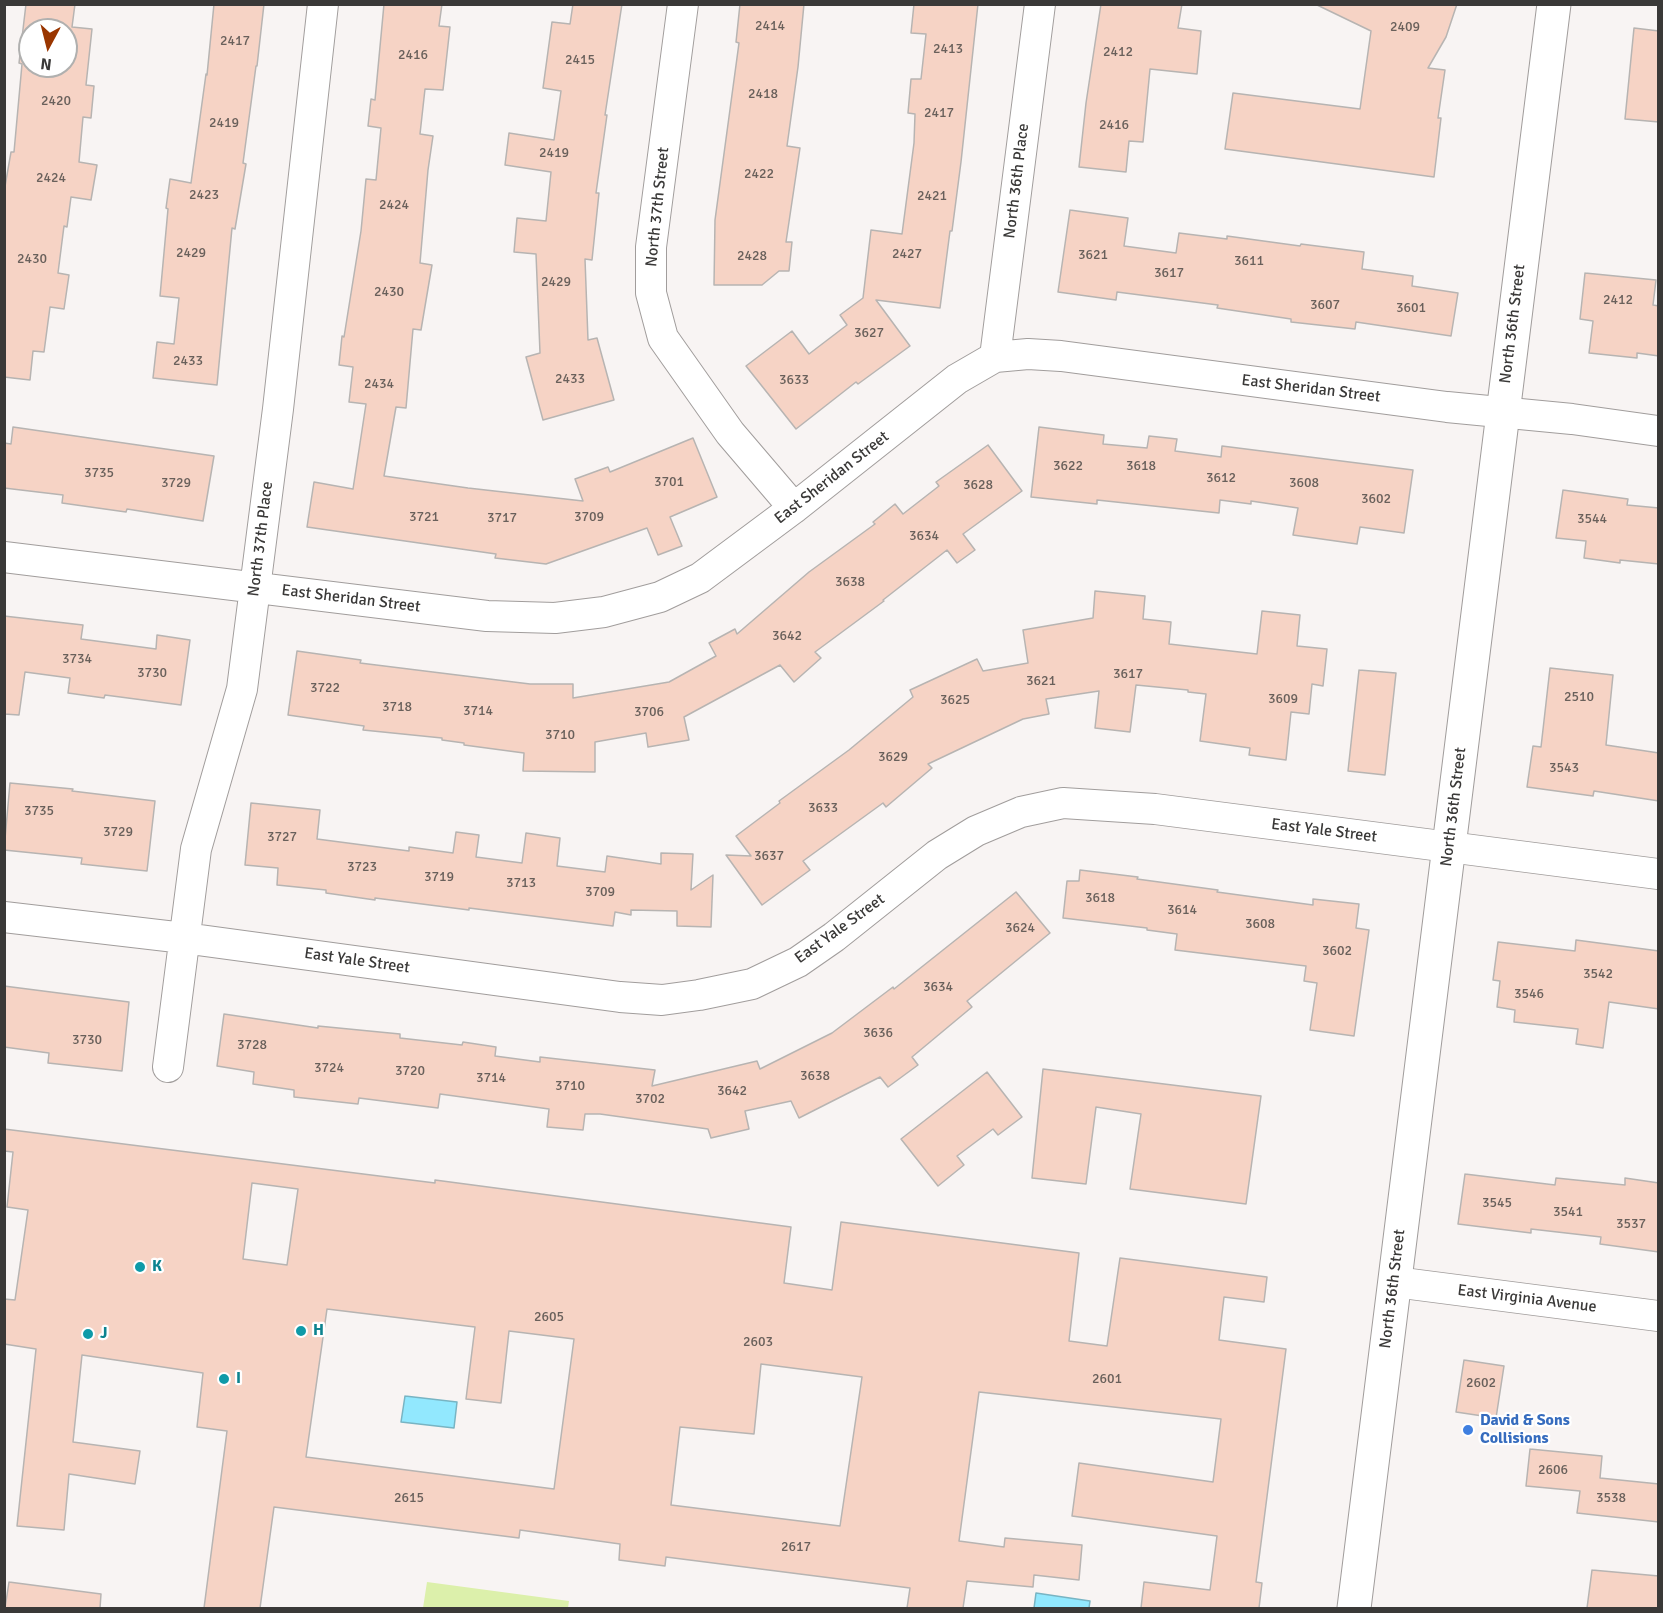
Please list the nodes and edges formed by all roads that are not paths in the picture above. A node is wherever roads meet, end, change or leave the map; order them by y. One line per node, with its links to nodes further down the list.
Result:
1 (323, 4): 10 (street, North 37th Place)
2 (683, 4): 8 (street, North 37th Street)
3 (1040, 4): 5 (street, North 36th Place)
4 (1554, 4): 6 (main road, North 36th Street)
5 (995, 357): 6 (street, East Sheridan Street); 8 (street, East Sheridan Street)
6 (1502, 412): 7 (street, East Sheridan Street); 11 (main road, North 36th Street)
7 (1659, 431)
8 (794, 508): 10 (street, East Sheridan Street)
9 (4, 557): 10 (street, East Sheridan Street)
10 (255, 588): 14 (street, North 37th Place)
11 (1449, 847): 12 (street, East Yale Street); 14 (street, East Yale Street); 16 (main road, North 36th Street)
12 (1659, 874)
13 (4, 917): 14 (street, East Yale Street)
14 (184, 938): 15 (street, North 37th Place)
15 (168, 1067)
16 (1395, 1282): 17 (street, East Virginia Avenue); 18 (main road, North 36th Street)
17 (1659, 1316)
18 (1354, 1608)

